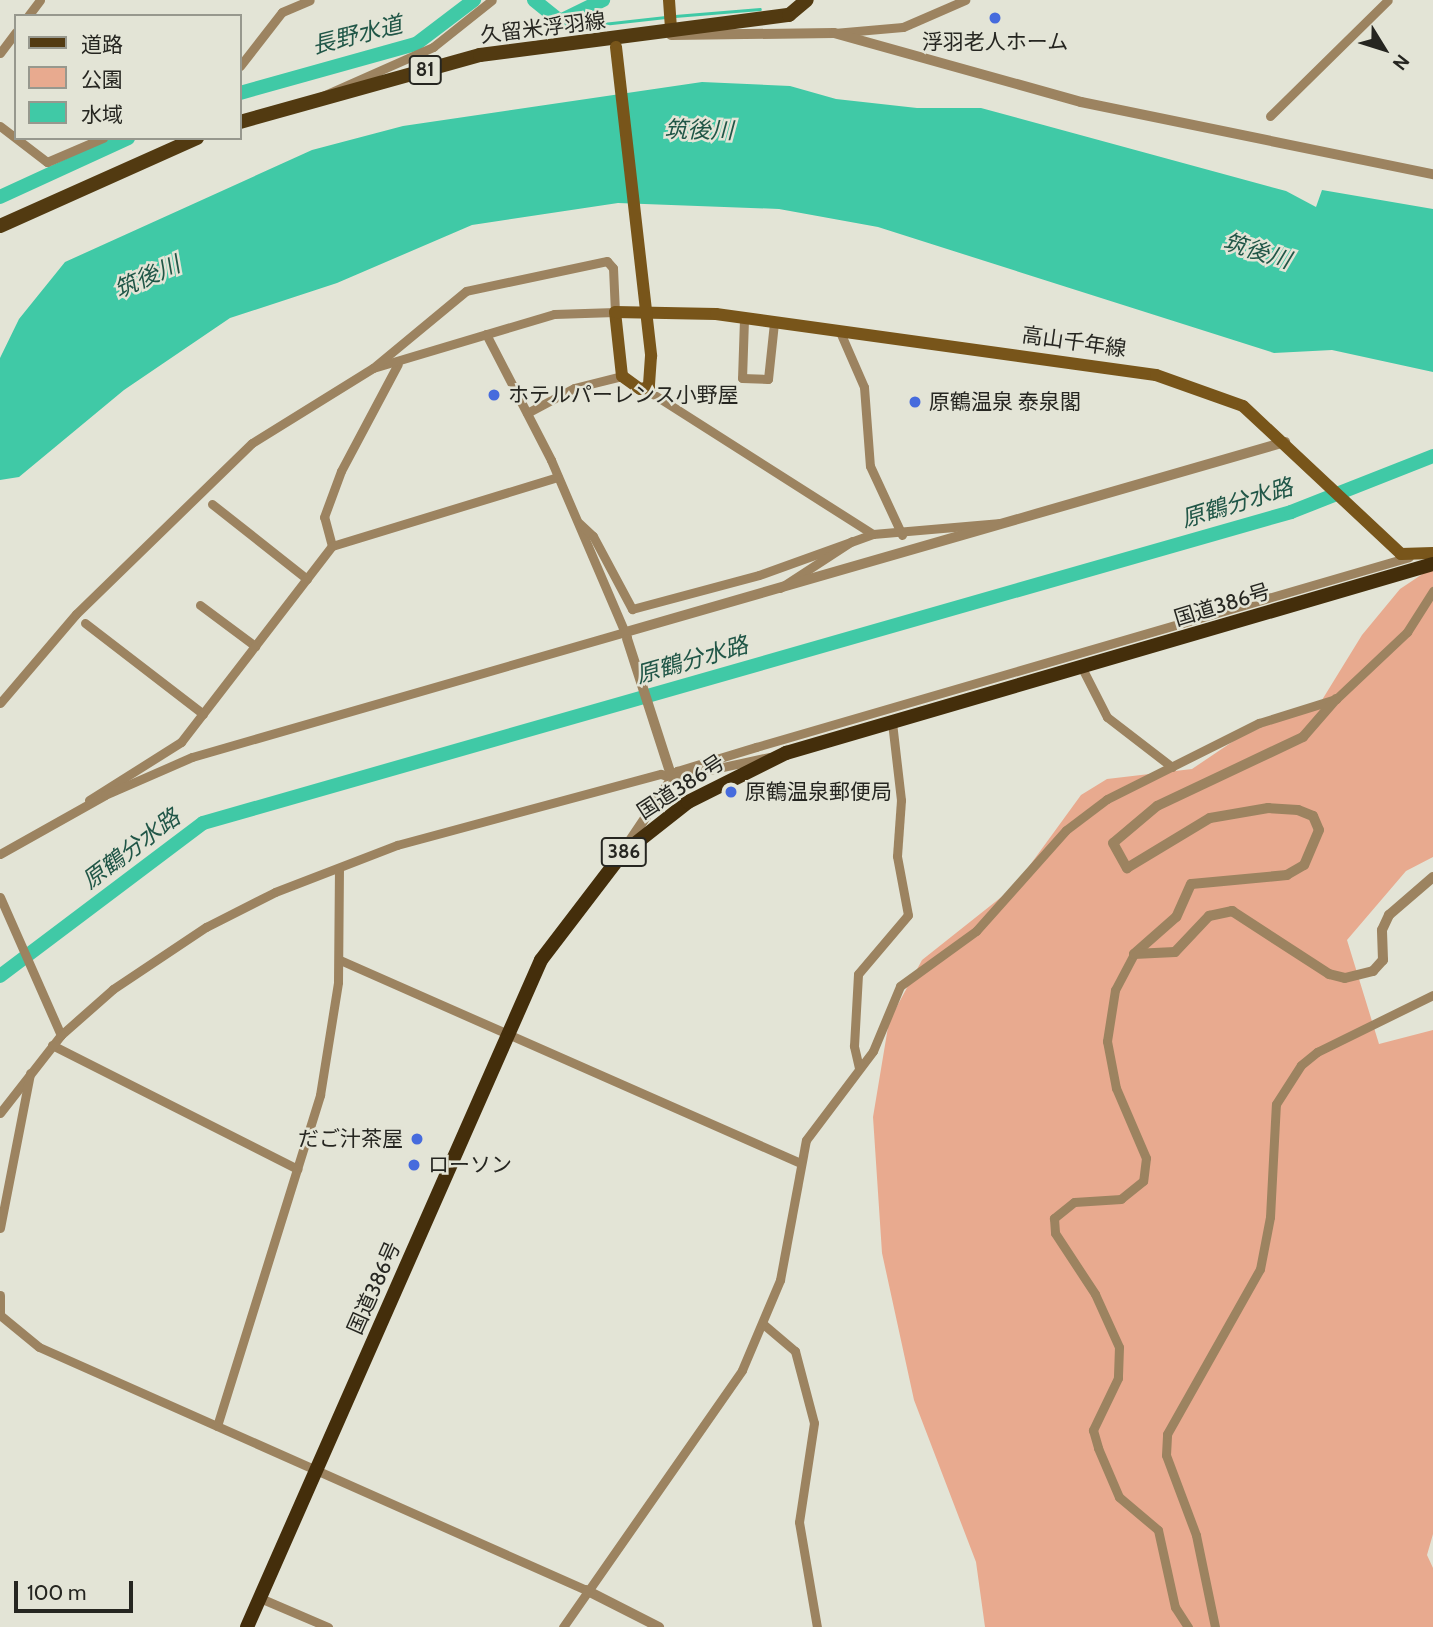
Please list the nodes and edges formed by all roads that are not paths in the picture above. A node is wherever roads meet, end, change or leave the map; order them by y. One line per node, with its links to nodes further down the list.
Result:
1 (310, 0): 12 (street)
2 (492, 0): 13 (street)
3 (669, 0): 7 (main road)
4 (807, 0): 7 (main road, 久留米浮羽線 / 81)
5 (965, 0): 8 (street)
6 (1388, 0): 14 (street)
7 (668, 28): 8 (street); 10 (main road, 久留米浮羽線 / 81)
8 (834, 33): 21 (street)
9 (14, 36): 11 (street)
10 (615, 44): 13 (main road, 久留米浮羽線 / 81); 31 (main road, bridge)
11 (0, 53)
12 (242, 63)
13 (320, 97): 15 (main road, 久留米浮羽線 / 81)
14 (1270, 116)
15 (242, 121)
16 (0, 126): 17 (street)
17 (14, 137)
18 (18, 140): 19 (street)
19 (98, 140)
20 (193, 140): 22 (main road)
21 (1433, 174)
22 (0, 226)
23 (615, 312): 24 (main road, 高山千年線); 27 (street); 29 (street); 30 (main road)
24 (744, 319): 25 (main road, 高山千年線); 25 (street)
25 (774, 323): 26 (main road, 高山千年線)
26 (841, 332): 33 (main road, 高山千年線); 40 (street)
27 (486, 334): 28 (street); 32 (street)
28 (398, 364): 29 (street); 42 (street)
29 (373, 368): 55 (street)
30 (622, 376): 31 (main road); 32 (street)
31 (645, 389): 36 (street)
32 (527, 413): 34 (street)
33 (1288, 445): 38 (street); 44 (main road, 高山千年線)
34 (558, 477): 37 (street); 42 (street)
35 (212, 504): 46 (street)
36 (851, 520): 39 (street); 41 (street)
37 (579, 523): 41 (street); 51 (street)
38 (1002, 524): 40 (street); 47 (street)
39 (873, 534): 40 (street); 41 (street)
40 (902, 535)
41 (853, 540): 47 (street)
42 (332, 546): 46 (street)
43 (1433, 553): 44 (main road)
44 (1405, 555): 60 (street)
45 (1433, 564): 53 (highway, 国道386号 / 386)
46 (307, 579): 52 (street)
47 (780, 589): 51 (street)
48 (1433, 591): 54 (street)
49 (200, 605): 52 (street)
50 (85, 623): 56 (street)
51 (626, 635): 60 (street); 61 (street)
52 (255, 646): 56 (street)
53 (1082, 667): 57 (highway, 国道386号 / 386); 59 (street)
54 (1336, 699): 59 (street); 67 (street)
55 (0, 703)
56 (203, 714): 61 (street)
57 (892, 722): 58 (highway, 国道386号 / 386); 73 (street)
58 (786, 753): 60 (street); 63 (highway, 国道386号 / 386)
59 (1172, 767): 73 (street)
60 (672, 778): 63 (street); 64 (street)
61 (79, 809): 62 (street)
62 (0, 854)
63 (622, 854): 71 (highway, 国道386号 / 386)
64 (339, 867): 68 (street); 70 (street)
65 (1433, 877): 67 (street)
66 (0, 897): 70 (street)
67 (1134, 954): 90 (street)
68 (340, 960): 71 (street); 77 (street)
69 (1433, 995): 91 (street)
70 (59, 1033): 72 (street)
71 (509, 1034): 76 (street); 82 (highway, 国道386号 / 386)
72 (52, 1045): 74 (street); 77 (street)
73 (859, 1068): 76 (street)
74 (31, 1071): 75 (street); 78 (street)
75 (0, 1113)
76 (798, 1162): 80 (street)
77 (297, 1169): 81 (street)
78 (0, 1228)
79 (0, 1295): 81 (street)
80 (762, 1324): 83 (street); 89 (street)
81 (217, 1426): 82 (street)
82 (316, 1471): 83 (street); 84 (highway, 国道386号 / 386)
83 (586, 1590): 87 (street); 88 (street)
84 (260, 1598): 85 (highway, 国道386号 / 386); 86 (street)
85 (247, 1627)
86 (328, 1627)
87 (563, 1627)
88 (659, 1627)
89 (817, 1627)
90 (1188, 1627)
91 (1215, 1627)

